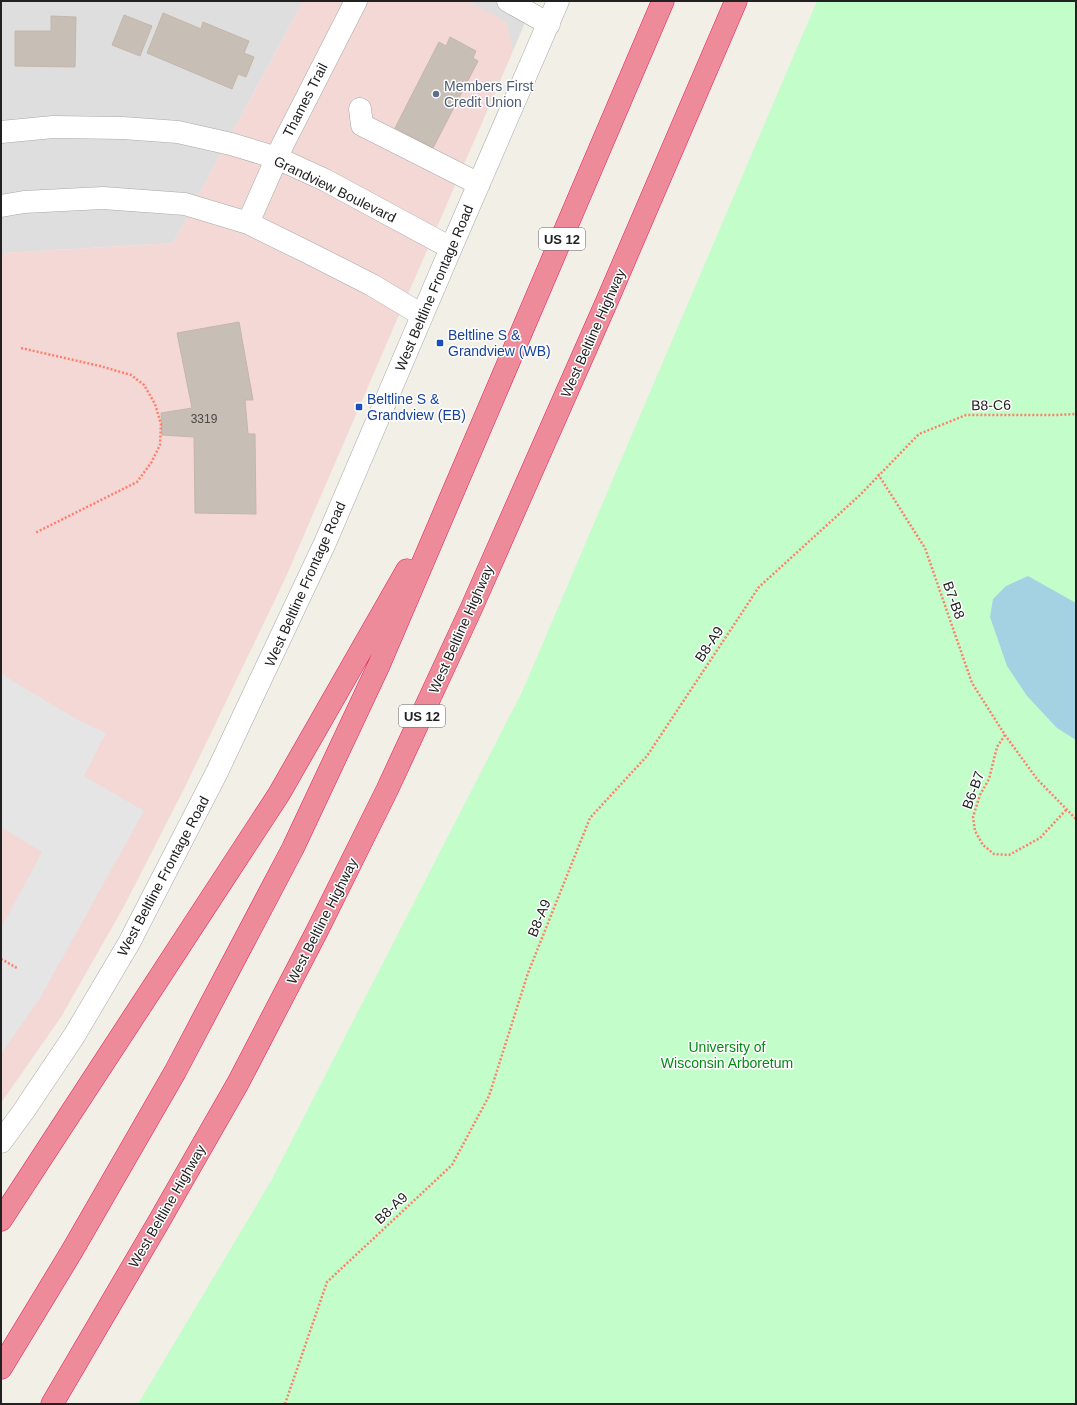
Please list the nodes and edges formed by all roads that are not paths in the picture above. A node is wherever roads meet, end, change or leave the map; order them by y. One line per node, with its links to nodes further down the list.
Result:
1 (356, 1): 9 (street, Thames Trail)
2 (508, 1): 6 (street)
3 (558, 1): 6 (street, West Beltline Frontage Road)
4 (663, 1): 15 (highway, US 12)
5 (736, 1): 19 (highway, West Beltline Highway / US 12)
6 (549, 24): 10 (street, West Beltline Frontage Road)
7 (360, 109): 10 (street)
8 (1, 132): 9 (street, Grandview Boulevard)
9 (277, 158): 12 (street, Thames Trail); 13 (street, Grandview Boulevard)
10 (479, 184): 13 (street, West Beltline Frontage Road)
11 (1, 206): 12 (street)
12 (248, 223): 14 (street)
13 (451, 248): 14 (street, West Beltline Frontage Road)
14 (422, 315): 16 (street, West Beltline Frontage Road)
15 (460, 477): 17 (highway); 18 (highway, US 12)
16 (1, 1142)
17 (1, 1220)
18 (1, 1368)
19 (52, 1404)

